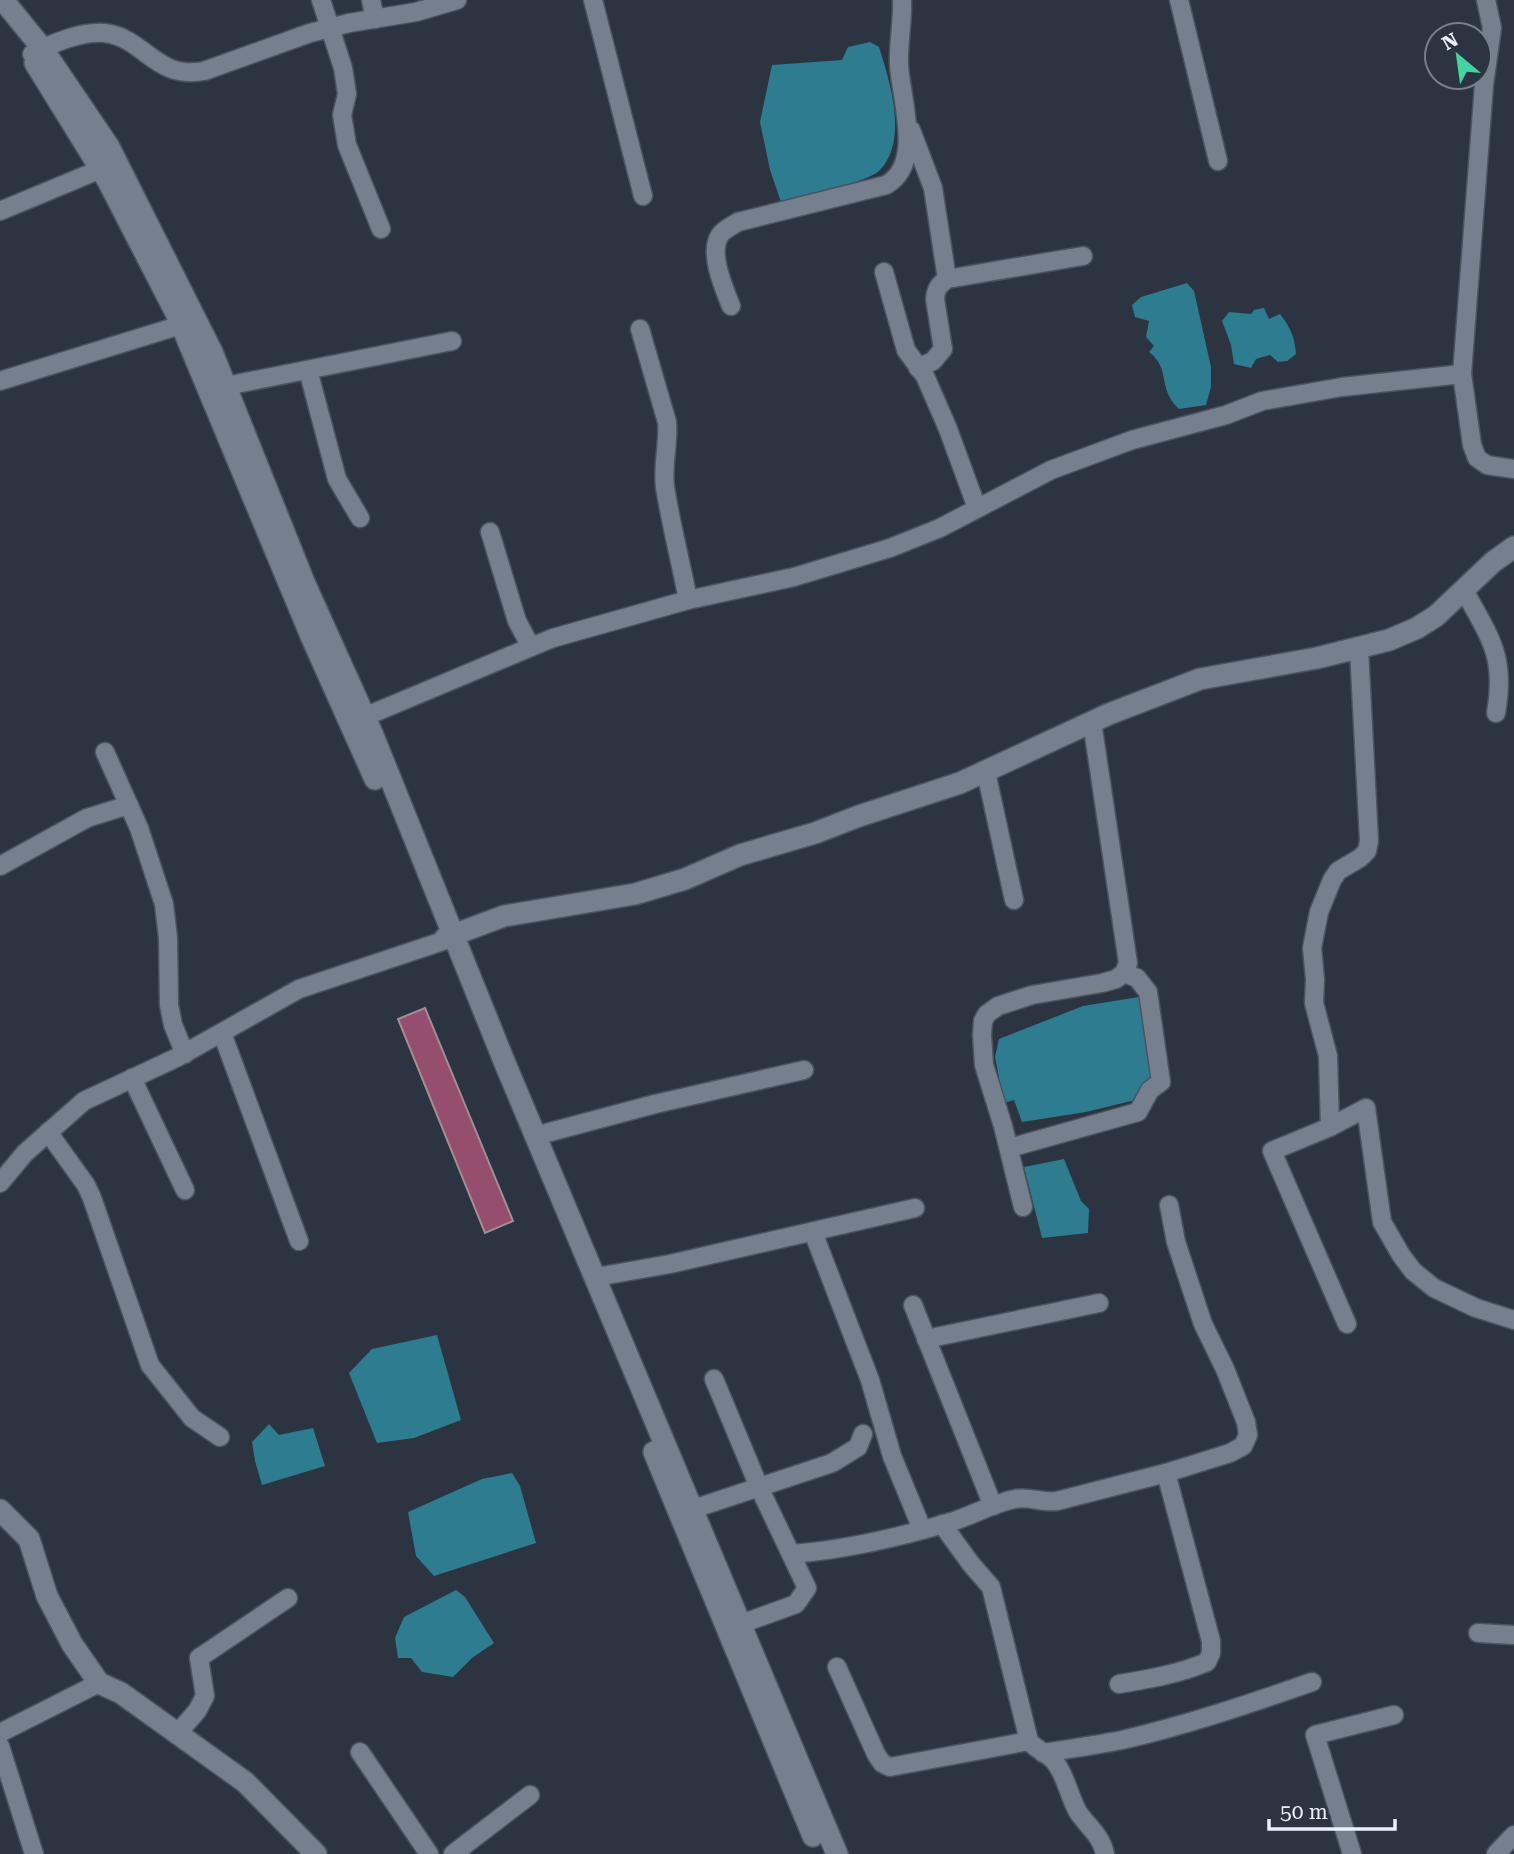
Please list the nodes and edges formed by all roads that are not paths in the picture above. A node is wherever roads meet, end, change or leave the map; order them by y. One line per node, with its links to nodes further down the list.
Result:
1 (2, 0): 13 (street)
2 (321, 0): 12 (street)
3 (371, 0): 11 (street)
4 (457, 0): 9 (street)
5 (593, 0): 17 (street)
6 (902, 0): 14 (street)
7 (1180, 0): 15 (street)
8 (1486, 0): 29 (street)
9 (423, 5): 11 (street)
10 (0, 17): 13 (street)
11 (375, 19): 12 (street)
12 (328, 29): 13 (street); 19 (street)
13 (36, 52): 16 (street); 31 (street)
14 (905, 113): 22 (street); 23 (street)
15 (1218, 161)
16 (101, 169): 18 (street); 24 (street)
17 (643, 196)
18 (0, 211)
19 (381, 229)
20 (1083, 256): 22 (street)
21 (884, 272): 27 (street)
22 (947, 279): 27 (street)
23 (731, 306)
24 (181, 325): 30 (street); 49 (street)
25 (640, 329): 38 (street)
26 (452, 341): 28 (street)
27 (918, 368): 33 (street)
28 (308, 369): 31 (street); 34 (street)
29 (1462, 374): 32 (street); 33 (street)
30 (0, 381)
31 (226, 386): 42 (street)
32 (1514, 469)
33 (977, 508): 38 (street)
34 (360, 518)
35 (490, 533): 39 (street)
36 (1514, 547): 37 (street)
37 (1464, 590): 40 (street); 41 (street)
38 (688, 600): 39 (street)
39 (531, 647): 42 (street)
40 (1359, 649): 43 (street); 55 (street)
41 (1496, 713)
42 (364, 717): 49 (street)
43 (1092, 722): 45 (street); 50 (street)
44 (105, 752): 46 (street)
45 (986, 772): 48 (street); 49 (street)
46 (129, 805): 47 (street); 52 (street)
47 (0, 866)
48 (1013, 901)
49 (448, 938): 51 (street); 57 (street); 84 (street)
50 (1124, 973): 58 (street); 58 (street)
51 (222, 1033): 52 (street); 65 (street)
52 (185, 1054): 54 (street)
53 (804, 1070): 57 (street)
54 (132, 1079): 56 (street); 60 (street)
55 (1330, 1127): 69 (street); 70 (street)
56 (48, 1132): 59 (street); 74 (street)
57 (535, 1136): 66 (street)
58 (1009, 1148): 62 (street)
59 (0, 1183)
60 (185, 1190)
61 (1169, 1205): 75 (street)
62 (1023, 1207)
63 (915, 1208): 64 (street)
64 (813, 1232): 66 (street); 81 (street)
65 (299, 1241)
66 (596, 1277): 78 (street)
67 (1099, 1303): 71 (street)
68 (913, 1305): 71 (street)
69 (1514, 1320)
70 (1347, 1324)
71 (926, 1339): 77 (street)
72 (714, 1379): 76 (street)
73 (863, 1434): 76 (street)
74 (220, 1437)
75 (1166, 1473): 77 (street); 91 (street)
76 (759, 1487): 78 (street); 82 (street)
77 (993, 1506): 80 (street)
78 (693, 1509): 84 (street)
79 (2, 1514): 90 (street)
80 (942, 1524): 81 (street); 95 (street)
81 (922, 1529): 82 (street)
82 (791, 1554): 85 (street)
83 (288, 1598): 94 (street)
84 (724, 1605): 85 (street); 105 (street)
85 (741, 1624): 106 (street)
86 (1478, 1633): 87 (street)
87 (1514, 1635)
88 (837, 1667): 95 (street)
89 (1312, 1682): 98 (street)
90 (99, 1683): 93 (street); 94 (street)
91 (1119, 1684)
92 (1394, 1715): 108 (street)
93 (0, 1733)
94 (177, 1734): 102 (street)
95 (1029, 1741): 98 (street)
96 (0, 1746): 101 (street)
97 (360, 1752): 103 (street)
98 (1043, 1753): 107 (street)
99 (530, 1795): 104 (street)
100 (1514, 1835): 109 (street)
101 (34, 1854)
102 (316, 1854)
103 (429, 1854)
104 (453, 1854)
105 (821, 1854)
106 (837, 1854)
107 (1105, 1854)
108 (1352, 1854)
109 (1496, 1854)

